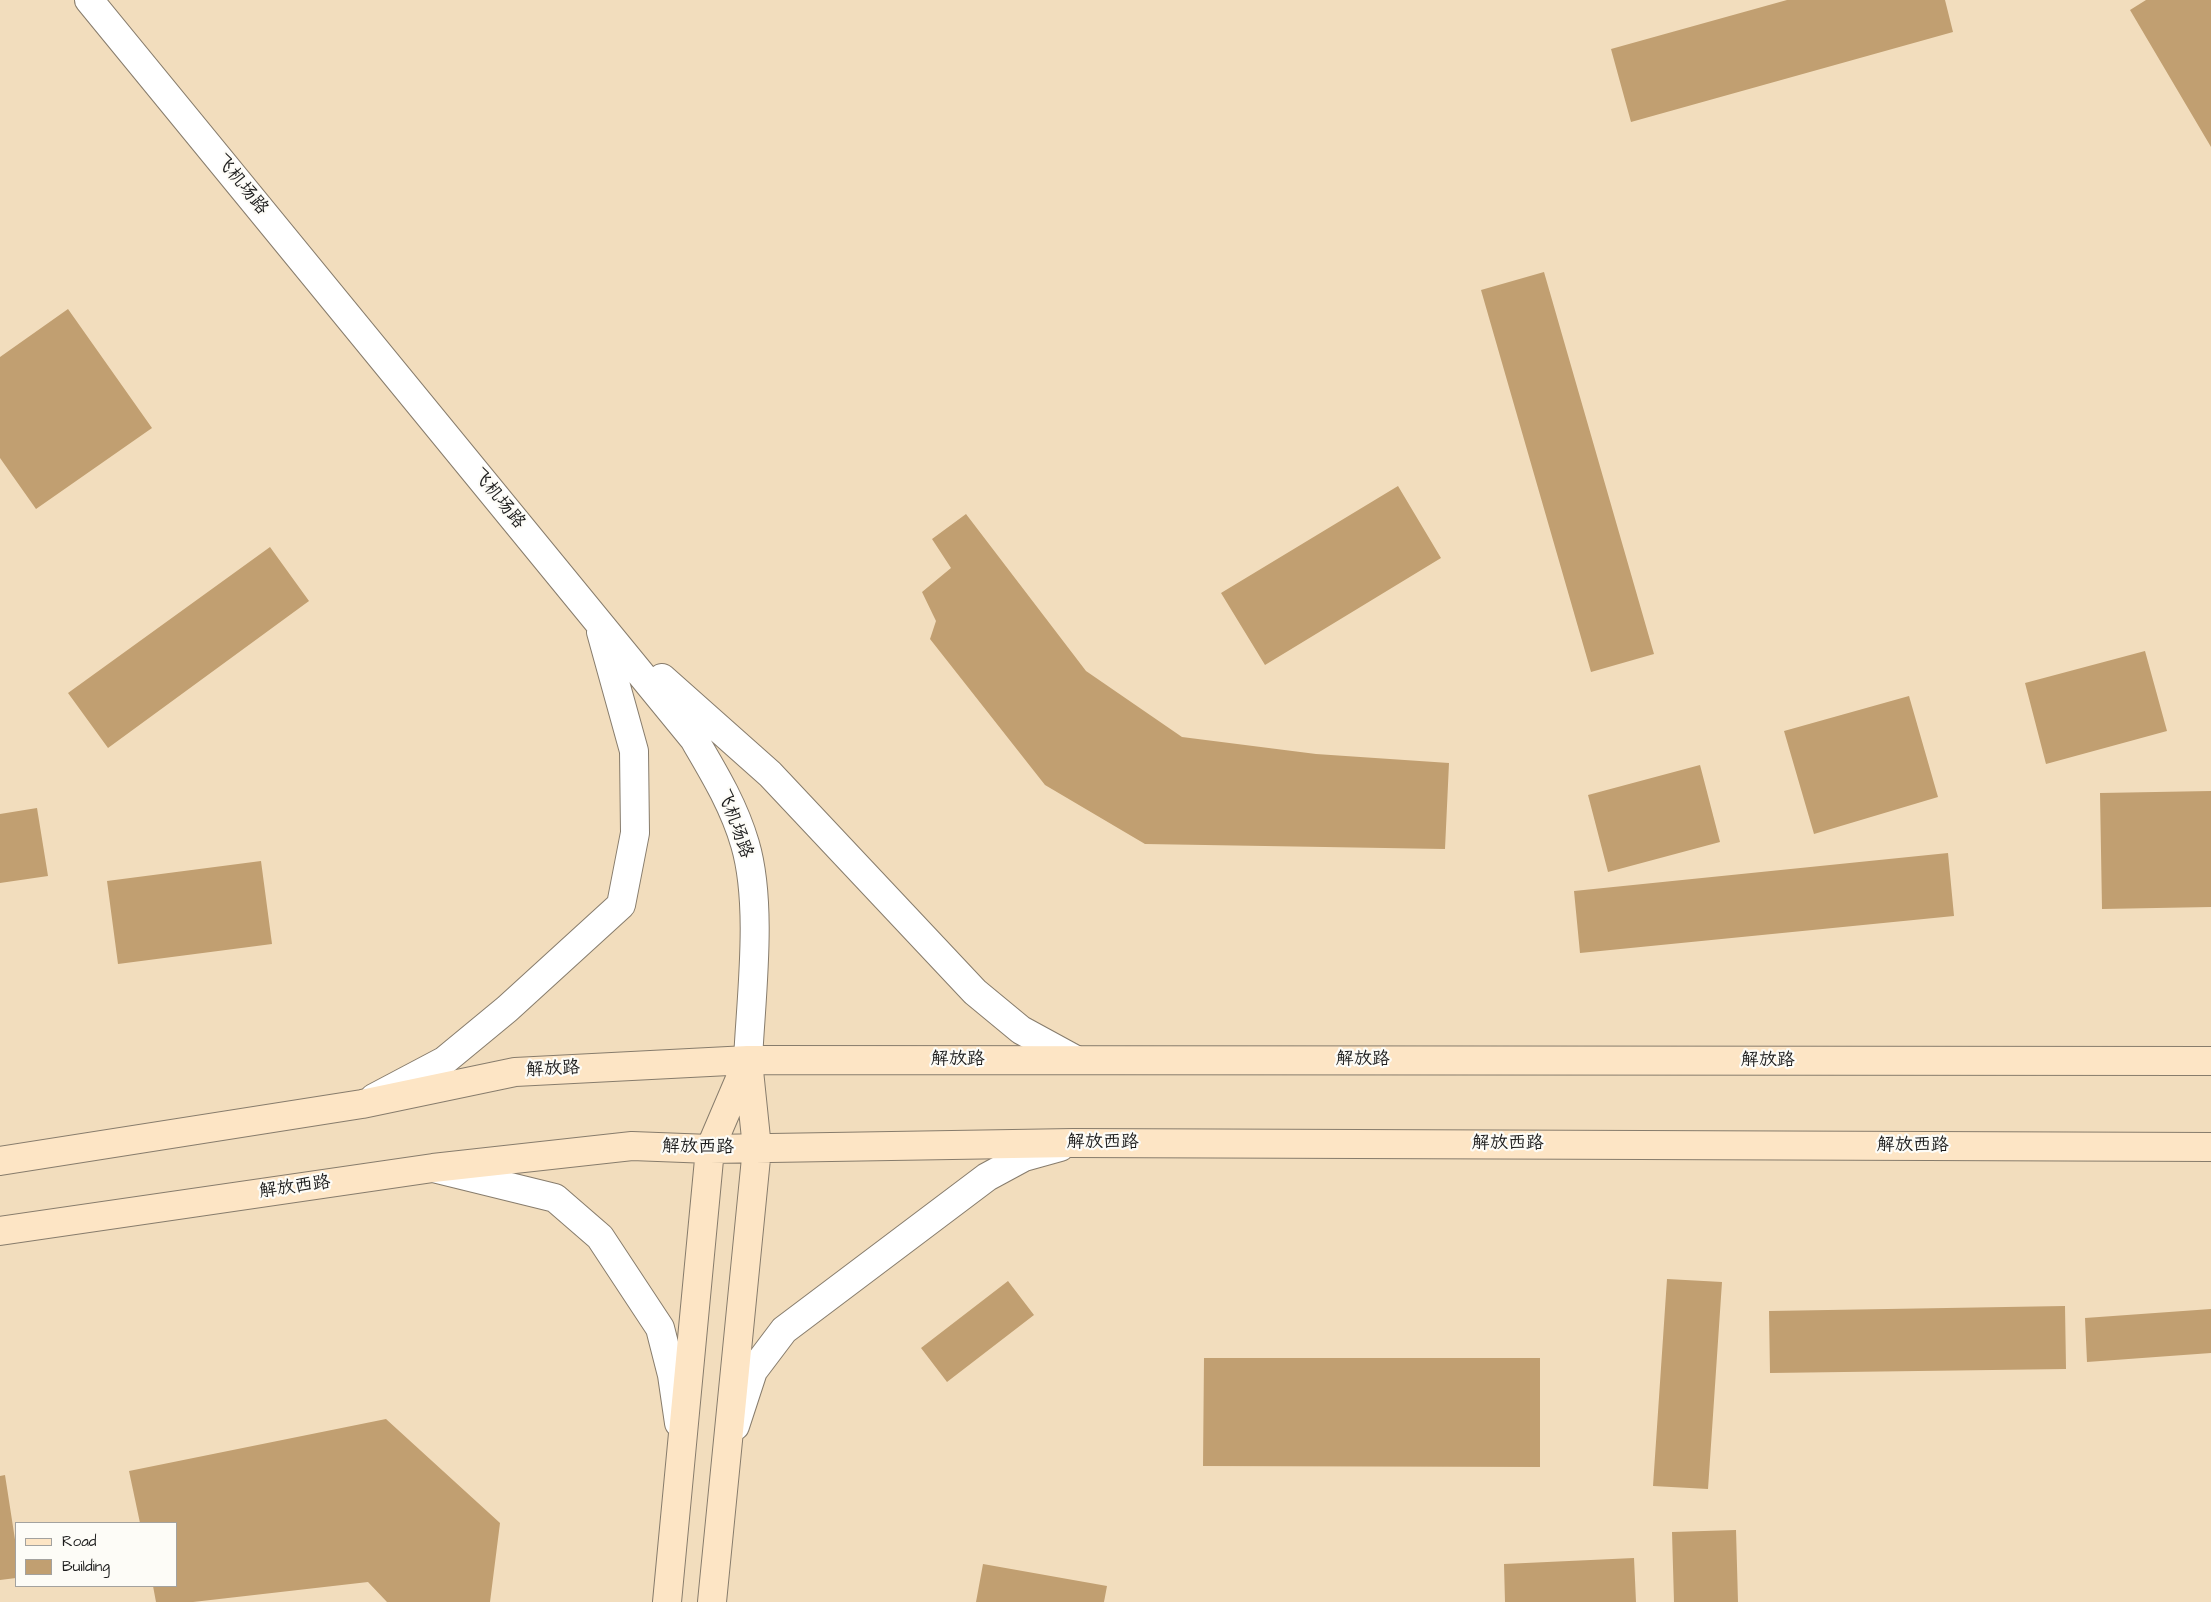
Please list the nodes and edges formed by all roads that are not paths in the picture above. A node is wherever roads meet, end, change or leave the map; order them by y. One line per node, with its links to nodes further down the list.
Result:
1 (90, 0): 2 (street, 飞机场路)
2 (598, 621): 3 (street, 飞机场路); 4 (street); 6 (street)
3 (748, 1060): 4 (main road, 解放路); 6 (main road, 解放路); 9 (main road); 10 (main road)
4 (1076, 1060): 5 (main road, 解放路)
5 (2211, 1061)
6 (362, 1104): 11 (main road)
7 (1073, 1143): 8 (main road, 解放西路); 9 (main road, 解放西路); 15 (street)
8 (2211, 1147)
9 (757, 1148): 10 (main road, 解放西路); 15 (main road)
10 (710, 1149): 12 (main road, 解放西路); 14 (main road)
11 (0, 1161)
12 (433, 1168): 13 (main road, 解放西路); 14 (street)
13 (0, 1231)
14 (682, 1440): 16 (main road)
15 (728, 1448): 17 (main road)
16 (667, 1602)
17 (712, 1602)

